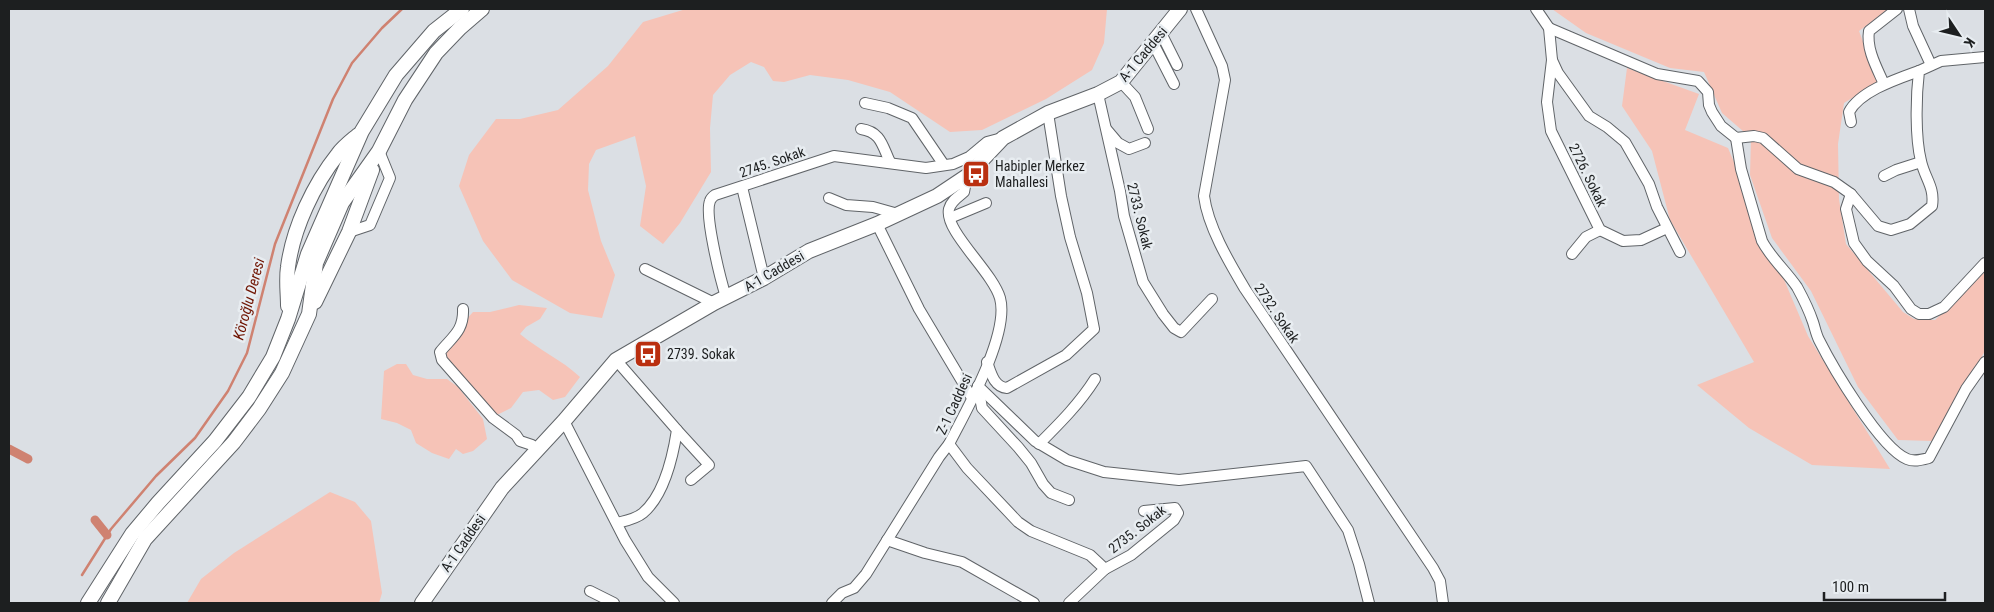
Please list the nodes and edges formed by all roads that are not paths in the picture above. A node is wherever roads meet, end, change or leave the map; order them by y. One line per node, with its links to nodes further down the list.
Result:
1 (462, 9): 25 (main road)
2 (482, 9): 29 (main road)
3 (1180, 9): 9 (main road, A-1 Caddesi)
4 (1196, 9): 82 (street, 2732. Sokak)
5 (1536, 9): 8 (street, 2726. Sokak)
6 (1897, 9): 17 (street)
7 (1909, 9): 13 (street)
8 (1549, 28): 11 (street, 2726. Sokak); 27 (street)
9 (1157, 38): 12 (street); 15 (main road, A-1 Caddesi); 16 (street)
10 (1985, 57): 13 (street)
11 (1552, 60): 42 (street, 2726. Sokak); 43 (street, 2726. Sokak)
12 (1177, 65)
13 (1931, 65): 14 (street)
14 (1919, 71): 17 (street); 31 (street)
15 (1121, 82): 18 (main road, A-1 Caddesi); 24 (street)
16 (1174, 84)
17 (1884, 84): 21 (street)
18 (1098, 94): 20 (main road, A-1 Caddesi); 22 (street, 2733. Sokak)
19 (865, 103): 32 (street)
20 (1048, 113): 26 (main road, A-1 Caddesi); 56 (street)
21 (1851, 122)
22 (1105, 128): 28 (street); 50 (street, 2733. Sokak)
23 (861, 129): 30 (street)
24 (1148, 130)
25 (362, 131): 54 (main road); 54 (main road)
26 (1003, 138): 32 (street, 2745. Sokak); 33 (main road, A-1 Caddesi)
27 (1736, 138): 36 (street); 57 (street)
28 (1145, 143)
29 (379, 151): 44 (main road); 44 (street); 53 (main road)
30 (890, 162): 32 (street, 2745. Sokak); 35 (street, 2745. Sokak)
31 (1921, 162): 34 (street); 36 (street)
32 (944, 165)
33 (967, 176): 39 (main road, A-1 Caddesi); 40 (street)
34 (1884, 176)
35 (742, 186): 49 (street); 51 (street, 2745. Sokak)
36 (1851, 194): 47 (street)
37 (829, 198): 39 (street)
38 (986, 203): 40 (street)
39 (898, 214): 41 (main road, A-1 Caddesi)
40 (950, 218): 56 (street, Z-1 Caddesi)
41 (877, 224): 49 (main road, A-1 Caddesi); 60 (street)
42 (1667, 228): 43 (street); 45 (street, 2726. Sokak)
43 (1600, 230): 46 (street)
44 (349, 232): 53 (main road)
45 (1680, 252)
46 (1572, 254)
47 (1985, 263)
48 (645, 268): 51 (street)
49 (764, 278): 51 (main road, A-1 Caddesi)
50 (1212, 299)
51 (720, 300): 55 (main road, A-1 Caddesi)
52 (463, 309): 65 (street)
53 (309, 314): 74 (main road)
54 (288, 319): 73 (main road)
55 (616, 360): 61 (main road, A-1 Caddesi); 62 (street)
56 (987, 362): 59 (street, Z-1 Caddesi)
57 (1985, 362)
58 (1095, 379): 64 (street)
59 (978, 386): 60 (street, Z-1 Caddesi); 64 (street); 67 (street)
60 (972, 398): 63 (street, Z-1 Caddesi)
61 (564, 422): 65 (main road, A-1 Caddesi); 69 (street)
62 (677, 430): 66 (street); 69 (street)
63 (949, 444): 70 (street); 71 (street, Z-1 Caddesi)
64 (1039, 444): 81 (street)
65 (538, 450): 75 (main road, A-1 Caddesi)
66 (690, 480)
67 (1069, 500)
68 (1144, 511): 71 (street, 2735. Sokak)
69 (617, 523): 77 (street)
70 (887, 540): 78 (street); 79 (street)
71 (1105, 569): 80 (street)
72 (593, 596): 76 (street)
73 (90, 603)
74 (108, 603)
75 (422, 603)
76 (614, 603)
77 (674, 603)
78 (832, 603)
79 (1034, 603)
80 (1069, 603)
81 (1369, 603)
82 (1443, 603)

